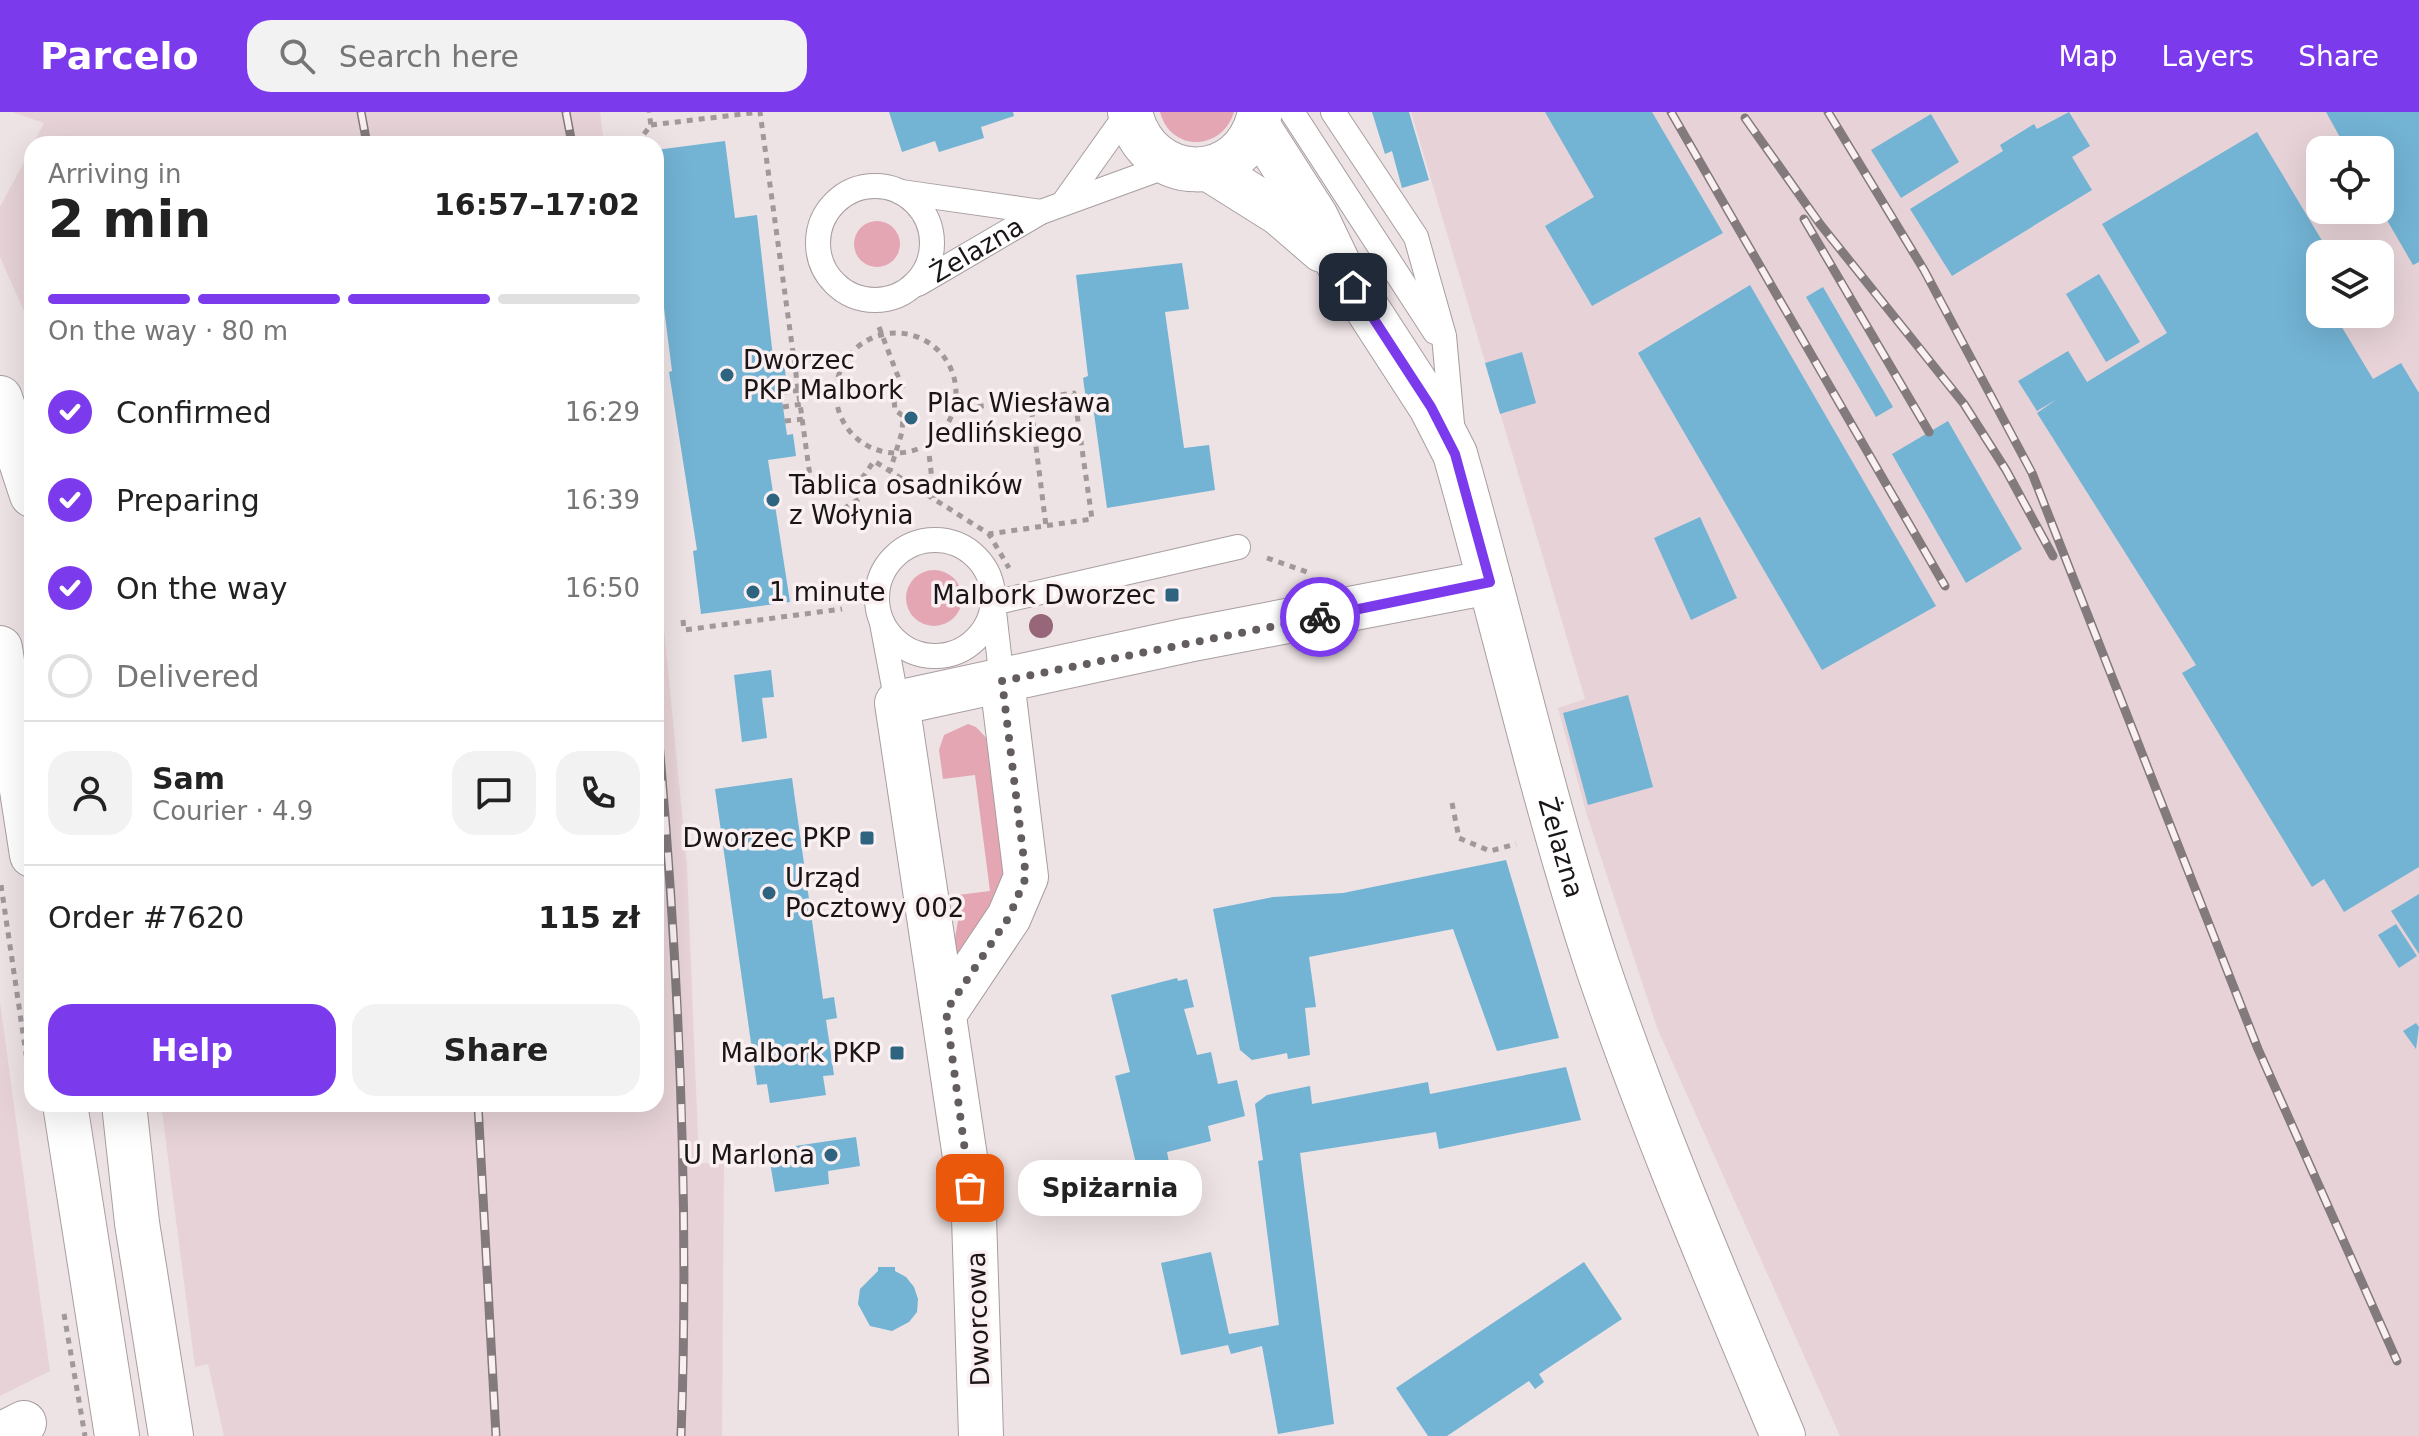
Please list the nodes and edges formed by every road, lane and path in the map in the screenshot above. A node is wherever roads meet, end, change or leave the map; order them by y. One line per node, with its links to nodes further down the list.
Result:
1 (649, 112): 5 (path)
2 (1129, 112): 7 (street, Żelazna); 9 (lane, Żelazna)
3 (1333, 112): 15 (lane)
4 (1270, 116): 7 (street, Żelazna); 11 (street, Żelazna); 15 (lane)
5 (651, 125): 6 (path); 16 (path)
6 (644, 134)
7 (1190, 167): 9 (lane, Żelazna); 11 (street, Żelazna)
8 (901, 192): 10 (lane, Żelazna); 12 (lane, Żelazna); 12 (lane, Żelazna)
9 (1064, 202): 10 (lane, Żelazna)
10 (1041, 212): 12 (lane, Żelazna)
11 (1339, 265): 27 (street, Żelazna)
12 (912, 287)
13 (879, 327): 14 (path)
14 (883, 335): 22 (path); 26 (path); 26 (path)
15 (1445, 352): 27 (lane)
16 (800, 390): 17 (path); 20 (path)
17 (781, 393)
18 (0, 398): 28 (street)
19 (1030, 399): 22 (path); 31 (path); 31 (path)
20 (802, 404): 21 (path); 23 (path)
21 (783, 407)
22 (954, 410): 25 (path)
23 (804, 419): 24 (path); 29 (path)
24 (785, 421)
25 (928, 444): 26 (path); 30 (path)
26 (897, 452): 29 (path)
27 (1455, 454): 35 (street, Żelazna)
28 (24, 471)
29 (890, 471): 30 (path)
30 (934, 500): 32 (path)
31 (1046, 526): 32 (path)
32 (989, 534): 36 (path)
33 (1238, 547): 34 (path); 36 (lane)
34 (1311, 574)
35 (1490, 582): 42 (street); 57 (street, Żelazna)
36 (1022, 596): 37 (lane)
37 (993, 603): 40 (lane); 40 (lane); 42 (lane)
38 (842, 609): 39 (path)
39 (683, 620)
40 (882, 621): 43 (lane)
41 (0, 648): 44 (street)
42 (1002, 681): 43 (street); 49 (street)
43 (897, 703): 49 (street, Dworcowa)
44 (24, 803)
45 (1452, 803): 46 (path)
46 (1517, 843)
47 (0, 881): 48 (path)
48 (24, 989)
49 (946, 1011): 56 (street, Dworcowa)
50 (51, 1112): 54 (street)
51 (125, 1112): 55 (street)
52 (64, 1314): 53 (path, bridge)
53 (85, 1436)
54 (117, 1436)
55 (171, 1436)
56 (981, 1436)
57 (1783, 1436)

